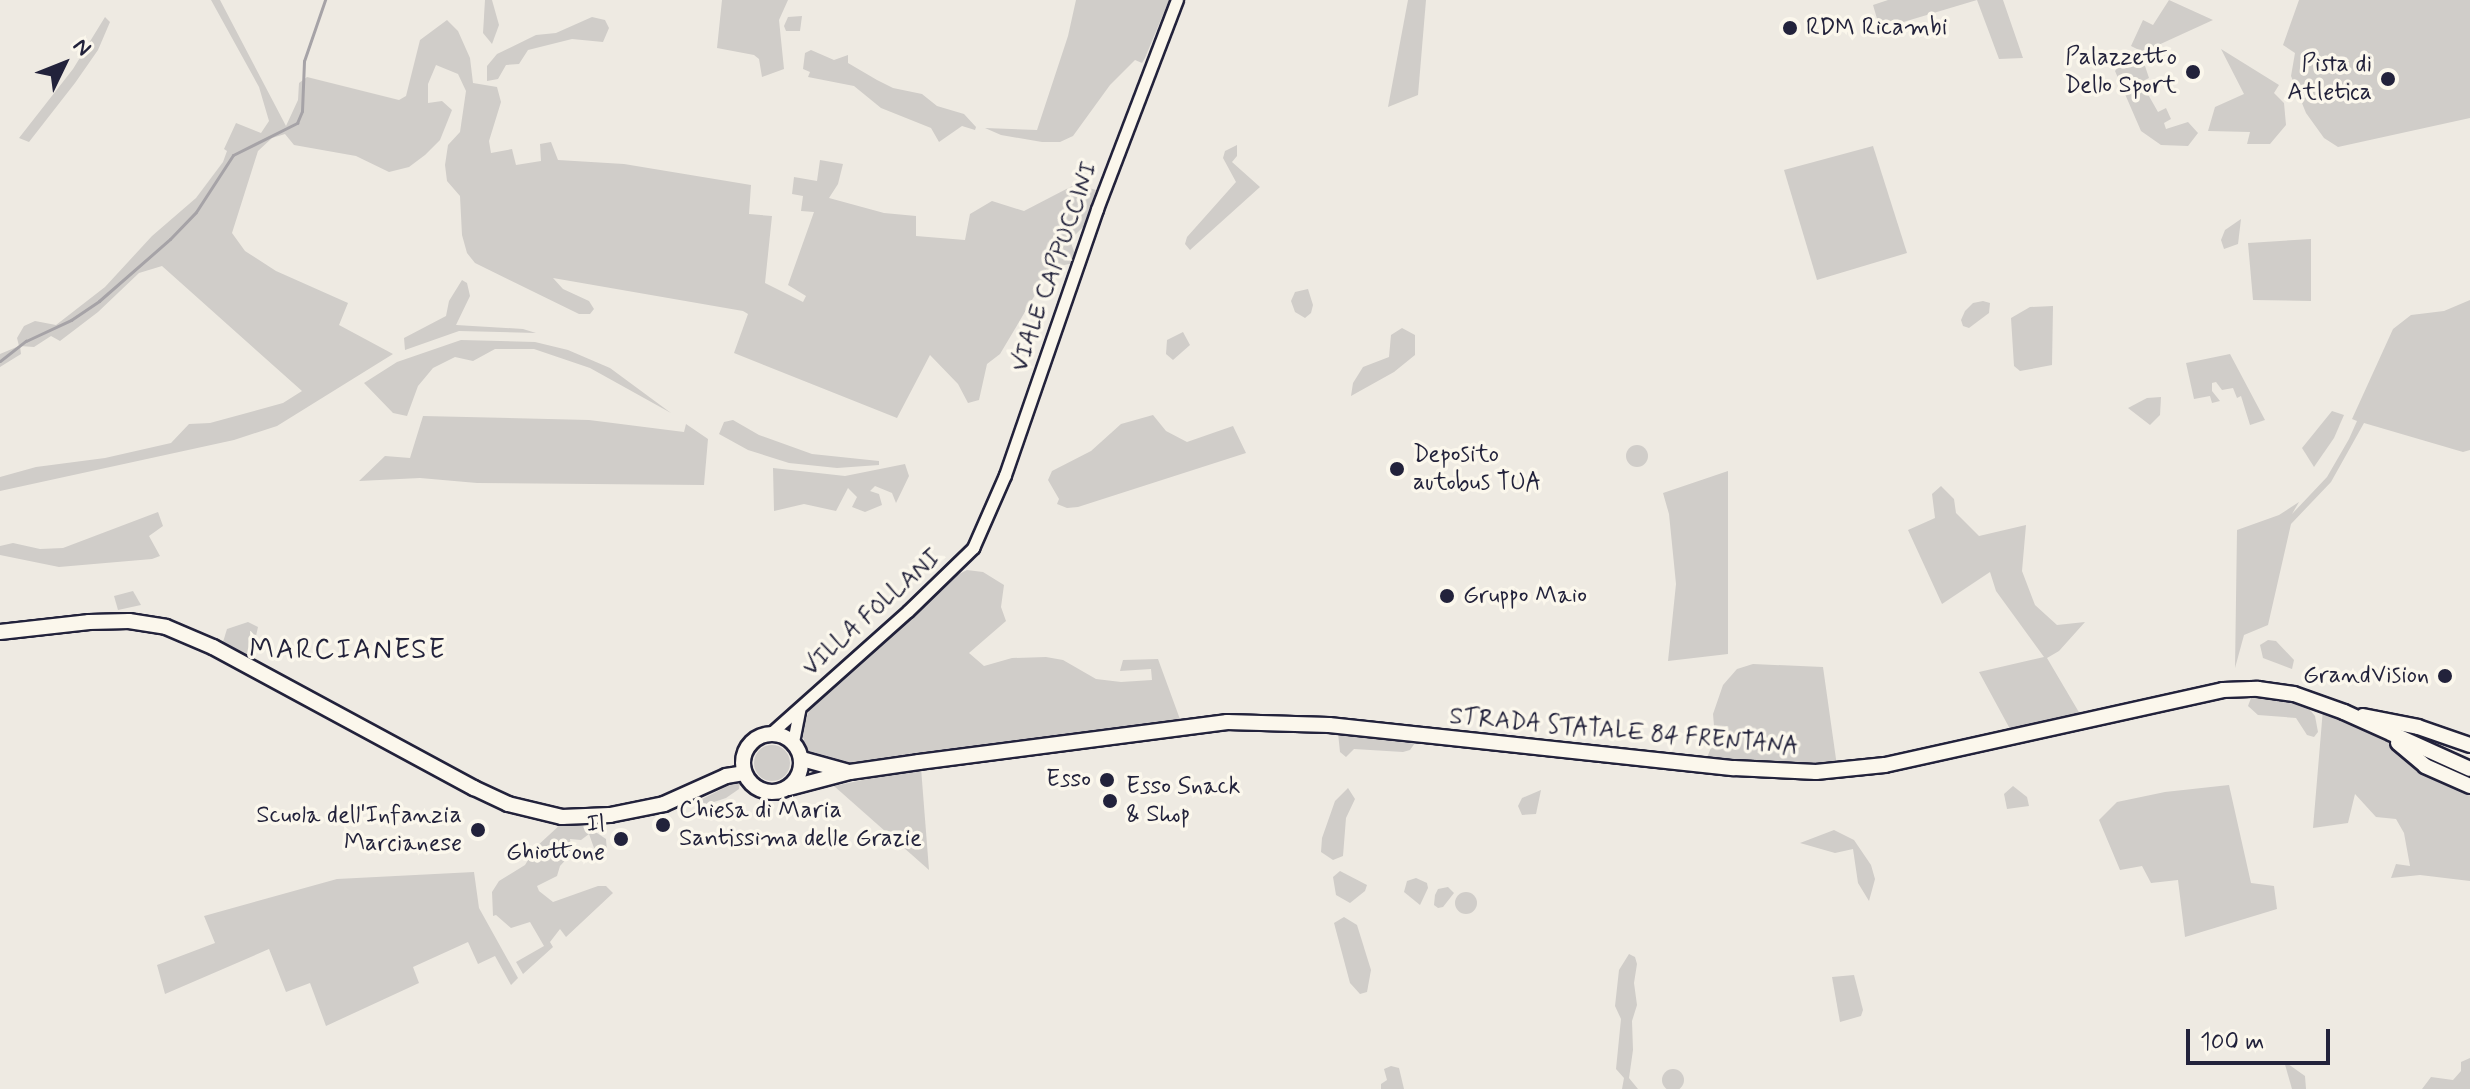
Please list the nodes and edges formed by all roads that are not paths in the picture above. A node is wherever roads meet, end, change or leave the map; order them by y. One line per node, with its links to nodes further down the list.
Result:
1 (1177, 0): 2 (street, VIALE CAPPUCCINI)
2 (973, 548): 4 (street, VILLA FOLLANI)
3 (0, 632): 15 (main road)
4 (799, 709): 7 (street, VILLA FOLLANI); 8 (street, VILLA FOLLANI)
5 (2344, 712): 6 (main road, STRADA STATALE 84 FRENTANA); 9 (main road); 13 (main road, STRADA STATALE 84 FRENTANA)
6 (2386, 732): 12 (main road, STRADA STATALE 84 FRENTANA); 16 (main road)
7 (771, 733): 8 (main road); 10 (main road)
8 (793, 742): 11 (main road)
9 (2470, 745)
10 (746, 750): 14 (main road); 15 (main road)
11 (802, 759): 13 (main road, STRADA STATALE 84 FRENTANA); 17 (main road)
12 (2470, 769)
13 (850, 772): 17 (main road, STRADA STATALE 84 FRENTANA)
14 (744, 773): 15 (main road); 17 (main road)
15 (708, 784)
16 (2470, 786)
17 (789, 788)

